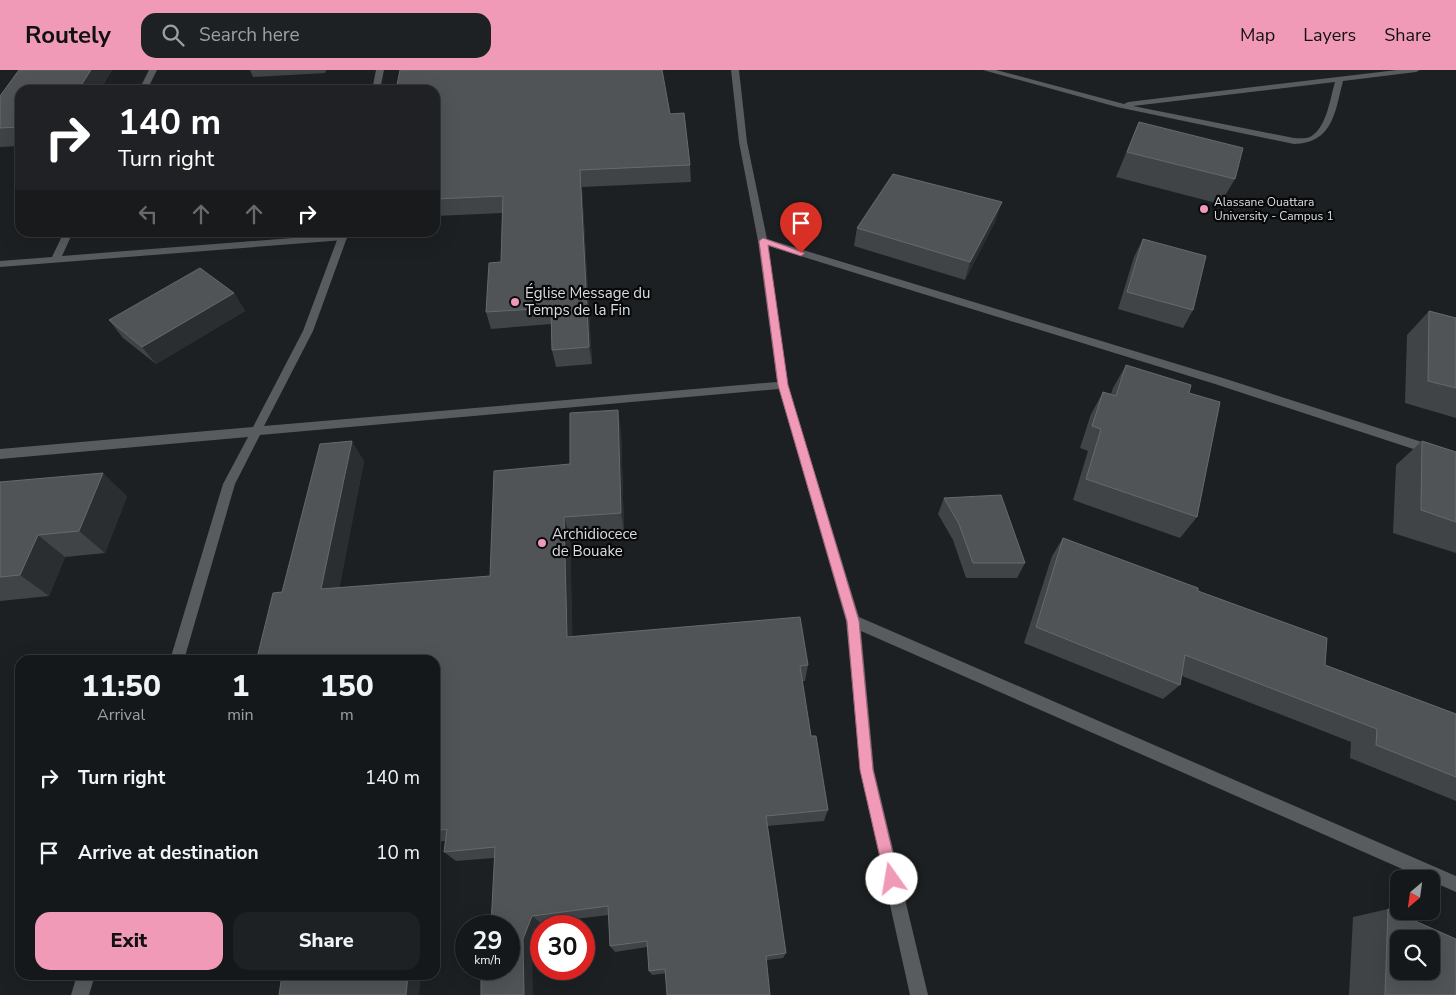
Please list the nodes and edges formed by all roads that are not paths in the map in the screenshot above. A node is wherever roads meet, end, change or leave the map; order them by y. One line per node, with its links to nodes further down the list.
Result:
1 (154, 70): 7 (street)
2 (380, 70): 8 (street)
3 (735, 70): 13 (street)
4 (987, 70): 9 (street)
5 (1416, 70): 6 (street)
6 (1339, 80): 9 (street); 9 (street)
7 (146, 85)
8 (377, 85)
9 (1118, 105)
10 (66, 237): 14 (street)
11 (322, 237): 14 (street)
12 (344, 237): 17 (street)
13 (763, 241): 16 (street); 19 (street)
14 (55, 260): 15 (street)
15 (0, 264)
16 (783, 385): 17 (street); 20 (street)
17 (257, 431): 18 (street); 21 (street)
18 (0, 454)
19 (1456, 458)
20 (853, 621): 22 (street); 25 (street)
21 (179, 655)
22 (1456, 884)
23 (84, 980): 24 (street)
24 (80, 995)
25 (919, 995)

